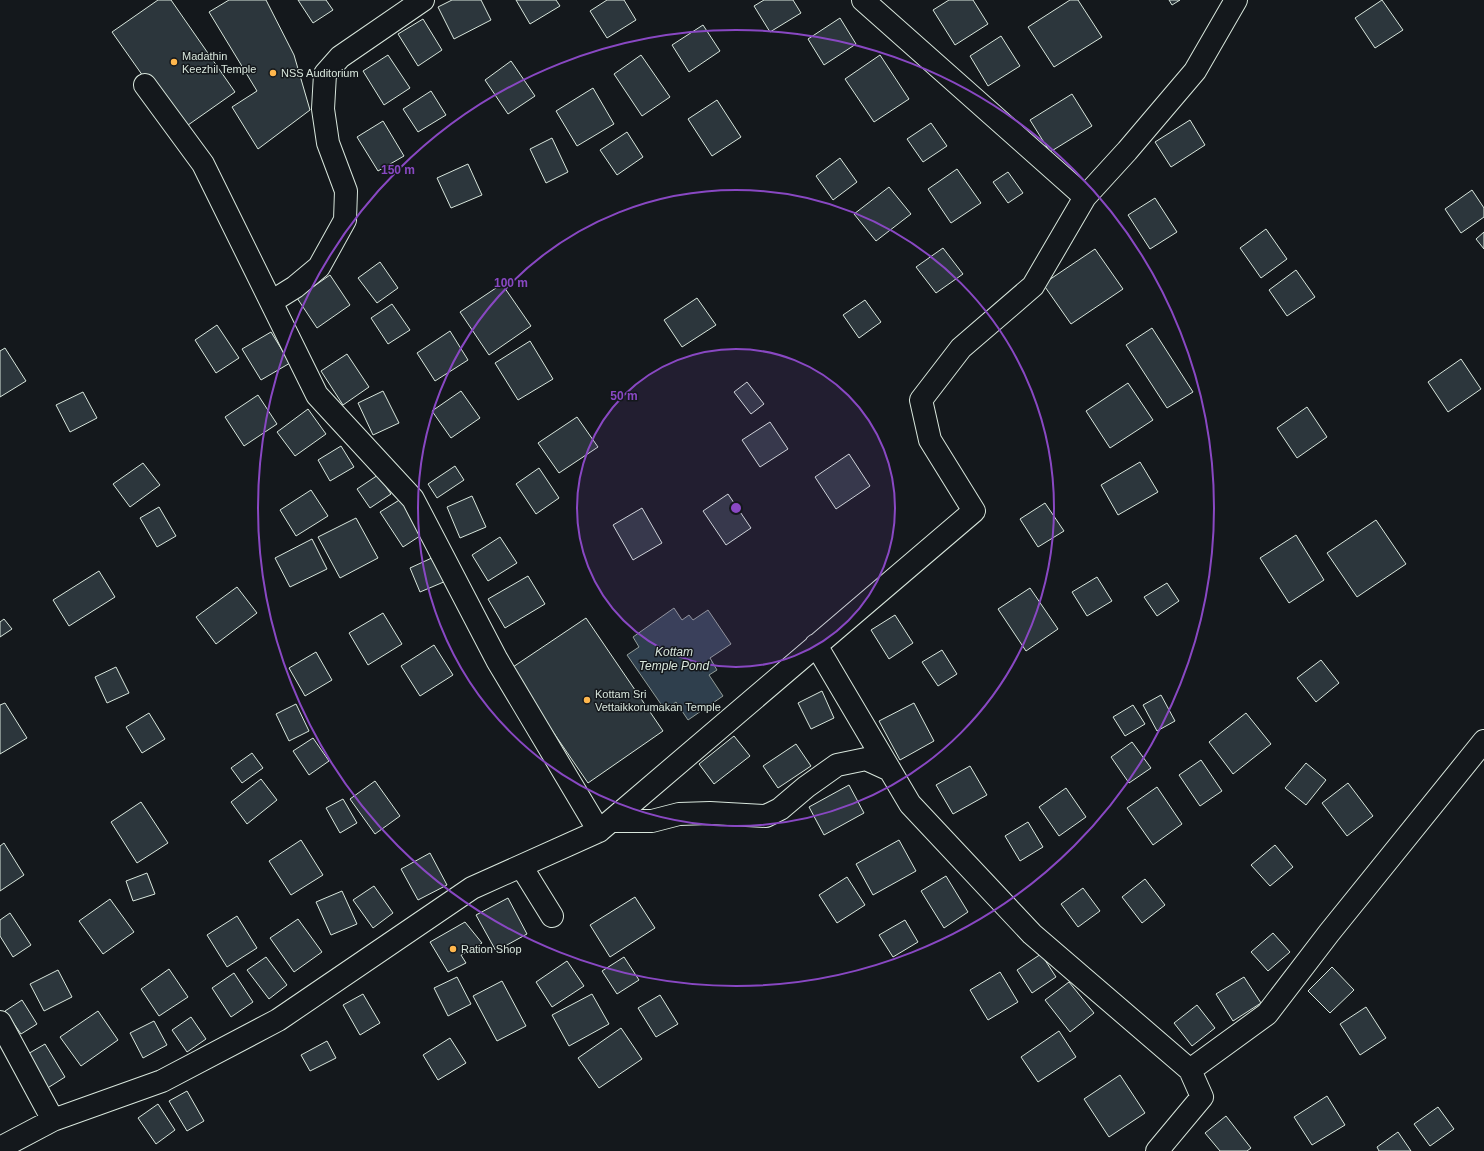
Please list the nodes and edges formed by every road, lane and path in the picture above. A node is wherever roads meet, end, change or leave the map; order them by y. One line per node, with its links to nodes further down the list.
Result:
1 (423, 0): 6 (street)
2 (863, 0): 5 (street)
3 (1236, 0): 5 (street)
4 (145, 85): 6 (street)
5 (1085, 197): 7 (street)
6 (271, 302): 10 (street)
7 (816, 645): 9 (street); 10 (street)
8 (1484, 741): 14 (street)
9 (890, 770): 10 (street); 14 (street)
10 (605, 826): 11 (street)
11 (521, 866): 12 (street); 15 (street)
12 (552, 916)
13 (0, 1022): 15 (street)
14 (1190, 1070): 17 (street)
15 (53, 1120): 16 (street)
16 (0, 1148)
17 (1157, 1151)

